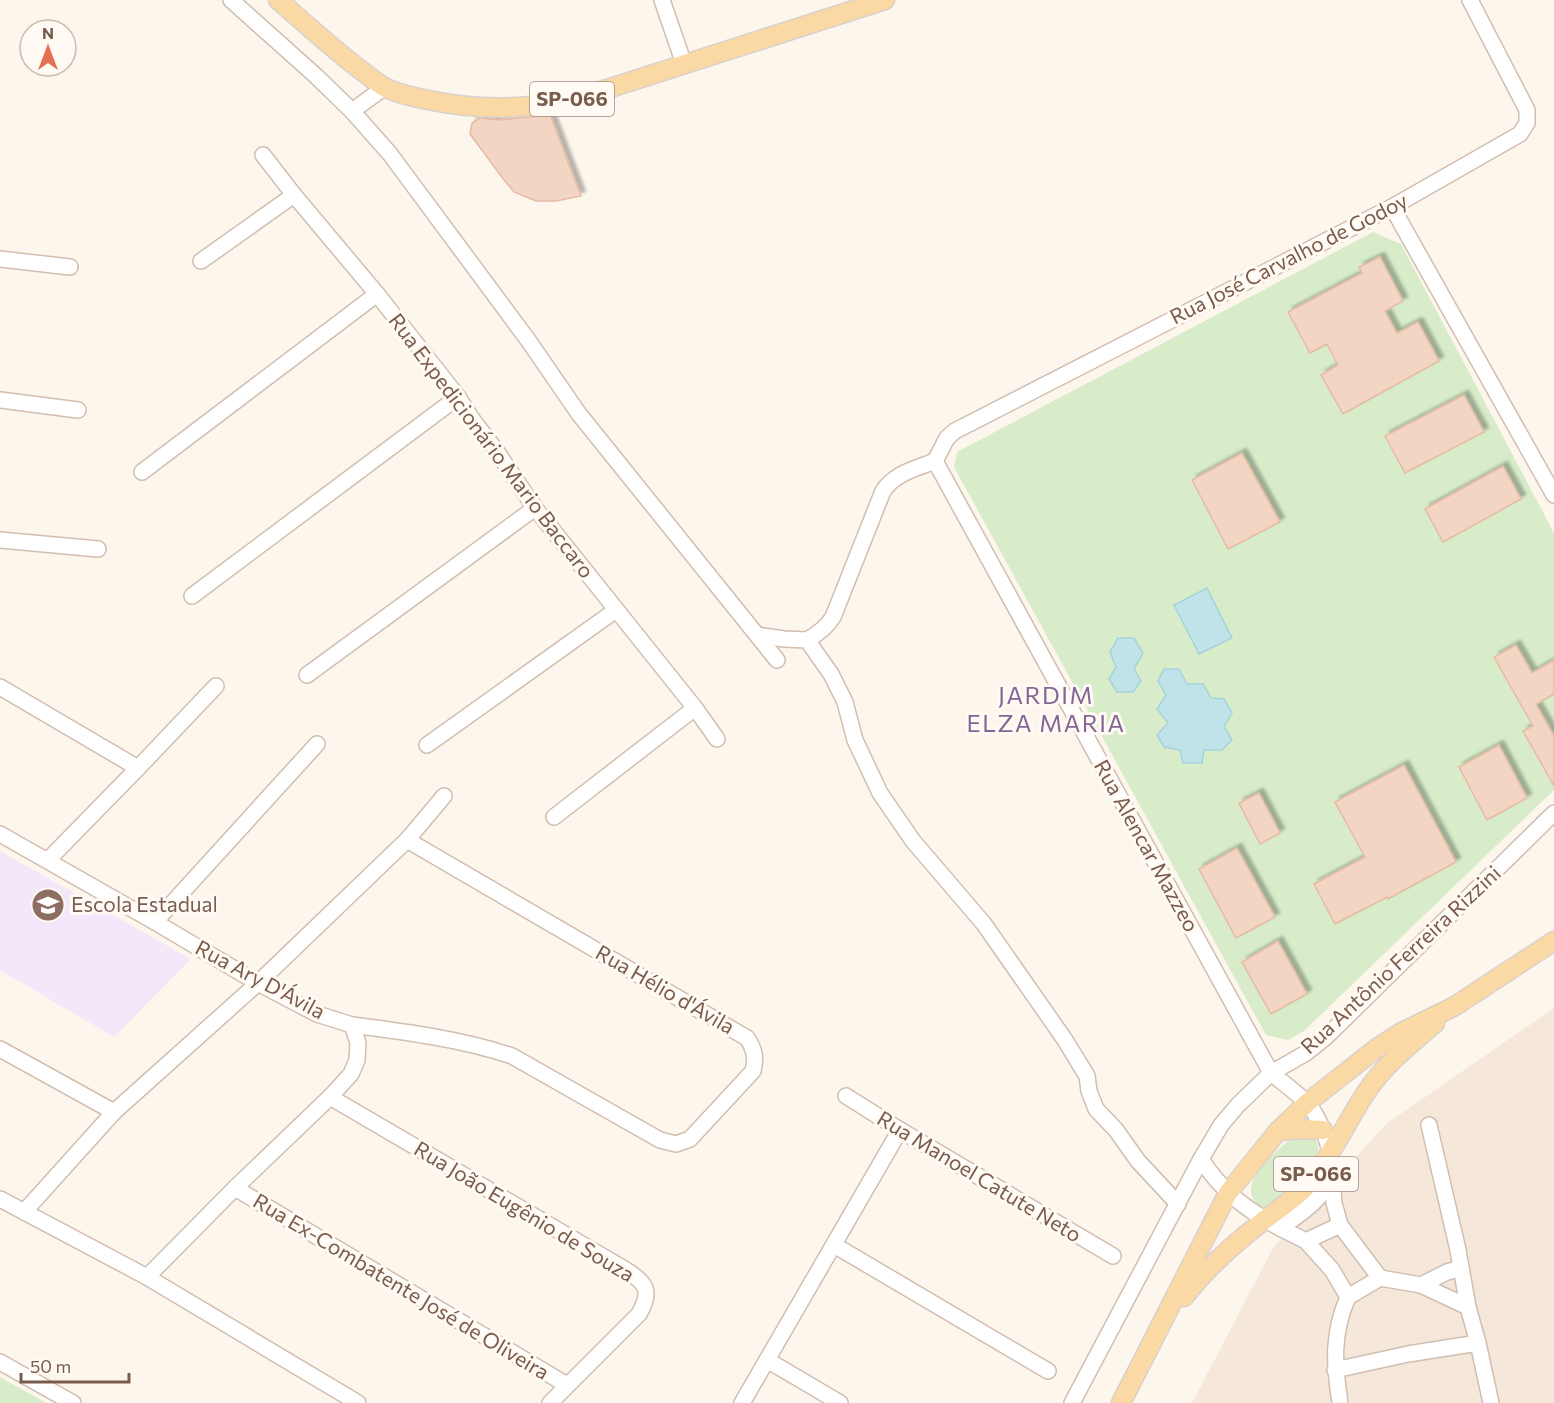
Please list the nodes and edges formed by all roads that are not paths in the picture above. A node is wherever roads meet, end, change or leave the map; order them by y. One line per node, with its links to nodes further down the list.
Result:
1 (231, 0): 8 (street)
2 (278, 0): 7 (main road, SP-066)
3 (662, 0): 6 (street)
4 (885, 0): 6 (main road, SP-066)
5 (1470, 0): 11 (street, Rua José Carvalho de Godoy)
6 (684, 64): 7 (main road, SP-066)
7 (385, 87): 8 (street)
8 (352, 111): 27 (street)
9 (263, 155): 10 (street, Rua Expedicionário Mario Baccaro)
10 (294, 195): 13 (street); 15 (street, Rua Expedicionário Mario Baccaro)
11 (1392, 207): 19 (street, Rua José Carvalho de Godoy); 21 (street)
12 (0, 259): 14 (street)
13 (201, 261)
14 (70, 267)
15 (377, 294): 16 (street, Rua Expedicionário Mario Baccaro); 20 (street)
16 (458, 397): 22 (street, Rua Expedicionário Mario Baccaro); 25 (street)
17 (0, 400): 18 (street)
18 (78, 410)
19 (935, 461): 28 (street); 50 (street, Rua Alencar Mazzeo)
20 (142, 472)
21 (1554, 495)
22 (535, 508): 26 (street, Rua Expedicionário Mario Baccaro); 30 (street)
23 (0, 540): 24 (street)
24 (98, 549)
25 (192, 596)
26 (616, 610): 33 (street, Rua Expedicionário Mario Baccaro); 36 (street)
27 (757, 634): 28 (street); 29 (street)
28 (807, 640): 65 (street)
29 (777, 660)
30 (308, 675)
31 (216, 686): 37 (street)
32 (0, 687): 37 (street)
33 (695, 708): 34 (street, Rua Expedicionário Mario Baccaro); 40 (street)
34 (717, 739)
35 (317, 744): 44 (street)
36 (427, 745)
37 (138, 768): 43 (street)
38 (444, 796): 42 (street)
39 (1554, 813): 50 (street, Rua Antônio Ferreira Rizzini)
40 (554, 817)
41 (0, 834): 43 (street, Rua Ary D'Ávila)
42 (407, 840): 46 (street); 48 (street, Rua Hélio d'Ávila)
43 (48, 860): 44 (street, Rua Ary D'Ávila)
44 (155, 922): 46 (street, Rua Ary D'Ávila)
45 (1554, 940): 47 (main road, SP-066)
46 (258, 983): 48 (street, Rua Ary D'Ávila); 54 (street)
47 (1455, 1006): 53 (main road, SP-066); 59 (main road, SP-066)
48 (352, 1025): 52 (street, Rua Ary D'Ávila)
49 (0, 1049): 54 (street)
50 (1271, 1073): 53 (street); 60 (street, Rua Antônio Ferreira Rizzini)
51 (846, 1096): 56 (street, Rua Manoel Catute Neto)
52 (330, 1097): 62 (street, Rua Ary D'Ávila); 84 (street, Rua João Eugênio de Souza)
53 (1307, 1103): 57 (street); 58 (main road, SP-066)
54 (114, 1112): 66 (street)
55 (1429, 1125): 72 (street)
56 (900, 1130): 70 (street); 71 (street, Rua Manoel Catute Neto)
57 (1323, 1130): 58 (main road); 59 (street)
58 (1278, 1131): 63 (main road, SP-066)
59 (1330, 1152): 61 (street); 67 (main road, SP-066)
60 (1201, 1159): 63 (street); 65 (street, Rua Antônio Ferreira Rizzini)
61 (1332, 1172): 67 (street); 68 (street)
62 (235, 1188): 73 (street, Rua Ary D'Ávila); 84 (street, Rua Ex-Combatente José de Oliveira)
63 (1228, 1193): 67 (street); 78 (main road, SP-066)
64 (0, 1199): 66 (street)
65 (1178, 1204): 90 (street, Rua Antônio Ferreira Rizzini)
66 (24, 1212): 73 (street)
67 (1272, 1224): 69 (street); 78 (main road, SP-066)
68 (1340, 1225): 69 (street); 74 (street)
69 (1306, 1241): 76 (street)
70 (834, 1245): 80 (street); 83 (street)
71 (1113, 1256)
72 (1461, 1268): 75 (street); 77 (street)
73 (147, 1277): 86 (street)
74 (1380, 1278): 75 (street); 76 (street)
75 (1421, 1285): 77 (street)
76 (1348, 1297): 82 (street)
77 (1468, 1307): 79 (street)
78 (1160, 1328): 91 (main road, SP-066)
79 (1478, 1343): 82 (street); 93 (street)
80 (767, 1360): 88 (street); 89 (street)
81 (0, 1362): 85 (street)
82 (1335, 1370): 92 (street)
83 (1048, 1371)
84 (567, 1385): 87 (street, Rua João Eugênio de Souza)
85 (73, 1403)
86 (358, 1403)
87 (550, 1403)
88 (741, 1403)
89 (840, 1403)
90 (1072, 1403)
91 (1121, 1403)
92 (1340, 1403)
93 (1491, 1403)

